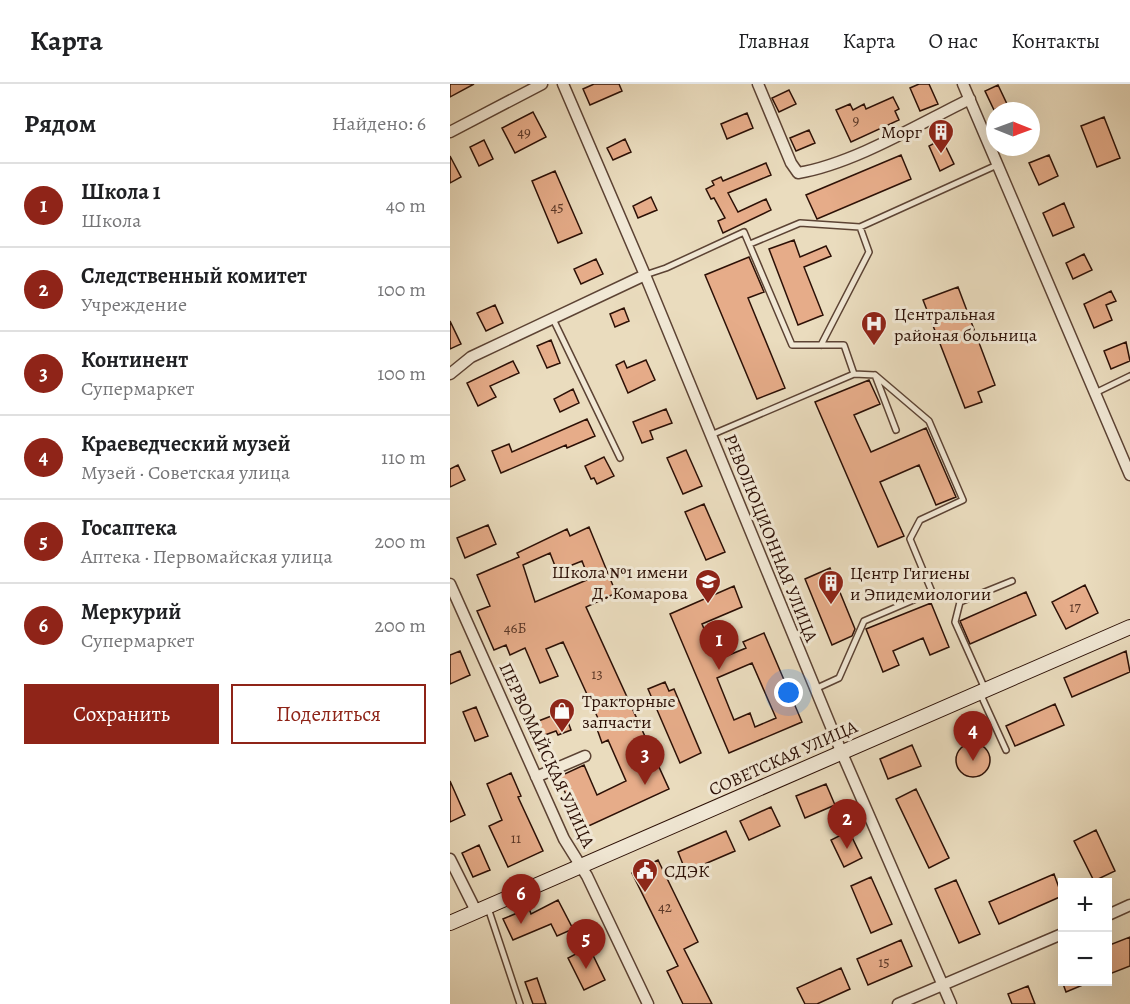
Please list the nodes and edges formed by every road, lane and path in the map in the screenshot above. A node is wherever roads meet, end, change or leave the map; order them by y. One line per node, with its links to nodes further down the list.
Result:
1 (543, 84): 6 (street)
2 (563, 84): 10 (street, РЕВОЛЮЦИОННАЯ УЛИЦА)
3 (758, 84): 5 (street)
4 (963, 84): 5 (street)
5 (970, 99): 7 (street)
6 (450, 132)
7 (998, 164): 8 (lane); 17 (street)
8 (860, 227): 9 (lane); 12 (lane)
9 (750, 244): 10 (lane); 12 (lane)
10 (645, 275): 11 (street); 19 (street, РЕВОЛЮЦИОННАЯ УЛИЦА)
11 (553, 319): 13 (street); 20 (lane)
12 (821, 345): 14 (lane)
13 (450, 374)
14 (854, 374): 15 (lane); 19 (lane)
15 (875, 375): 18 (lane); 25 (lane)
16 (1130, 376): 17 (lane)
17 (1095, 393): 21 (street)
18 (897, 430)
19 (711, 435): 25 (street, РЕВОЛЮЦИОННАЯ УЛИЦА)
20 (620, 458)
21 (1130, 475)
22 (1012, 581): 26 (lane)
23 (450, 584): 30 (street, ПЕРВОМАЙСКАЯ УЛИЦА)
24 (1130, 627): 26 (street, СОВЕТСКАЯ УЛИЦА)
25 (815, 689): 28 (street, РЕВОЛЮЦИОННАЯ УЛИЦА)
26 (982, 690): 27 (lane); 28 (street, СОВЕТСКАЯ УЛИЦА)
27 (1006, 750)
28 (841, 751): 32 (street, СОВЕТСКАЯ УЛИЦА); 38 (street, РЕВОЛЮЦИОННАЯ УЛИЦА)
29 (585, 756): 30 (street)
30 (536, 777): 32 (street, ПЕРВОМАЙСКАЯ УЛИЦА)
31 (450, 859): 34 (street)
32 (581, 866): 34 (street, СОВЕТСКАЯ УЛИЦА); 40 (street, ПЕРВОМАЙСКАЯ УЛИЦА)
33 (1130, 905): 35 (street)
34 (482, 909): 36 (street, СОВЕТСКАЯ УЛИЦА); 39 (lane)
35 (1112, 913)
36 (450, 923)
37 (1058, 936): 38 (street)
38 (943, 985): 41 (street); 42 (street, РЕВОЛЮЦИОННАЯ УЛИЦА)
39 (520, 1004)
40 (648, 1004)
41 (898, 1004)
42 (951, 1004)

